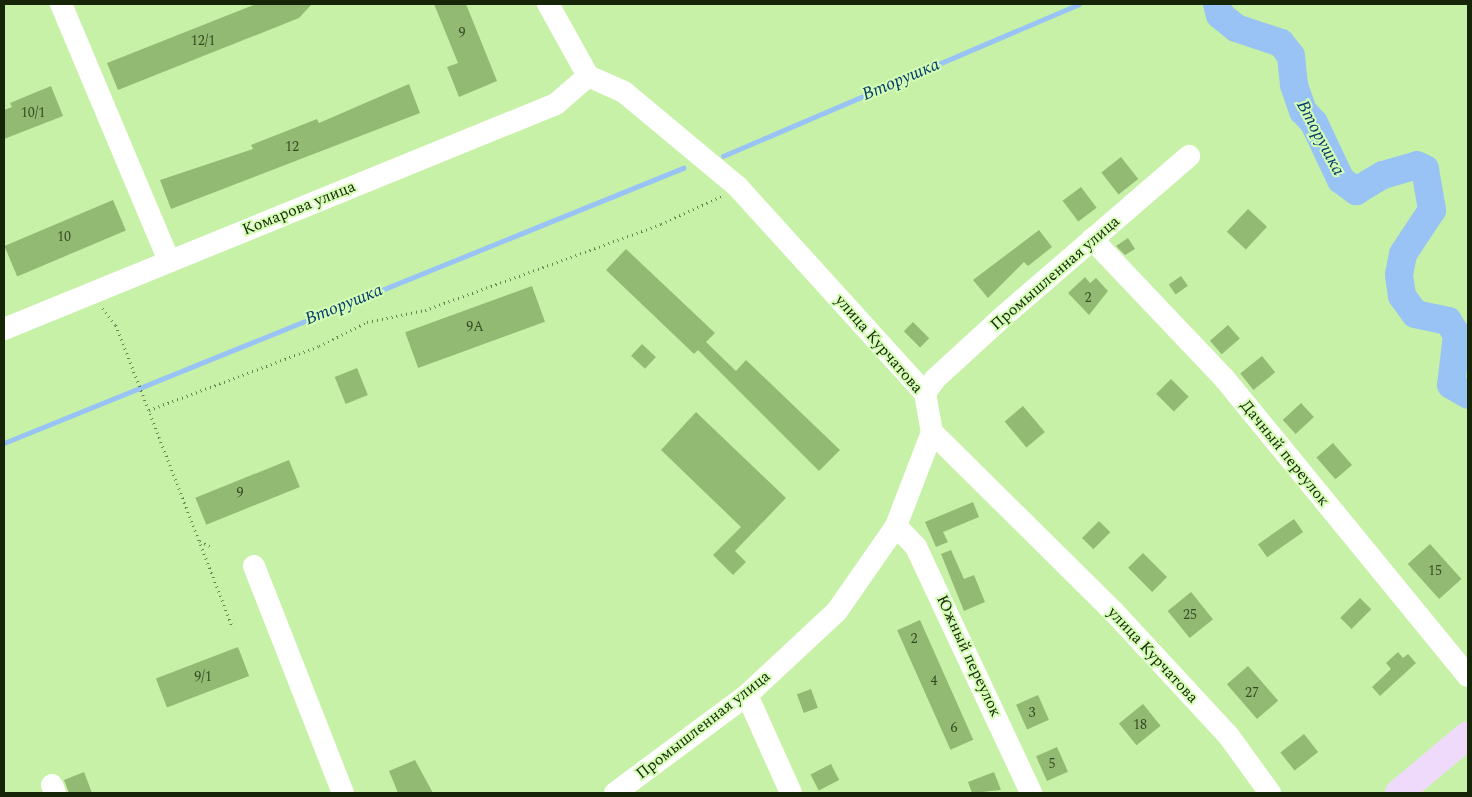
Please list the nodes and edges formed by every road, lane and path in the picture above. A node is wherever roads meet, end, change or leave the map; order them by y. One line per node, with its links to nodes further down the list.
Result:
1 (61, 4): 7 (street)
2 (548, 4): 3 (street)
3 (588, 76): 5 (street, улица Курчатова); 7 (street, Комарова улица)
4 (1189, 156): 6 (street, Промышленная улица)
5 (737, 186): 10 (street, улица Курчатова); 11 (path)
6 (1092, 240): 10 (street, Промышленная улица); 18 (street, Дачный переулок)
7 (168, 261): 8 (street, Комарова улица)
8 (92, 292): 9 (street, Комарова улица); 11 (path)
9 (4, 328)
10 (925, 393): 12 (street, улица Курчатова)
11 (149, 410): 14 (path)
12 (932, 432): 13 (street, Промышленная улица); 25 (street, улица Курчатова)
13 (896, 526): 19 (street, Промышленная улица); 24 (street, Южный переулок)
14 (198, 540): 15 (path); 17 (path)
15 (210, 546)
16 (254, 566): 21 (street)
17 (233, 628)
18 (1468, 676)
19 (747, 695): 22 (street, Промышленная улица); 23 (street)
20 (1468, 735): 26 (main road)
21 (344, 793)
22 (615, 793)
23 (791, 793)
24 (1031, 793)
25 (1270, 793)
26 (1399, 793)

